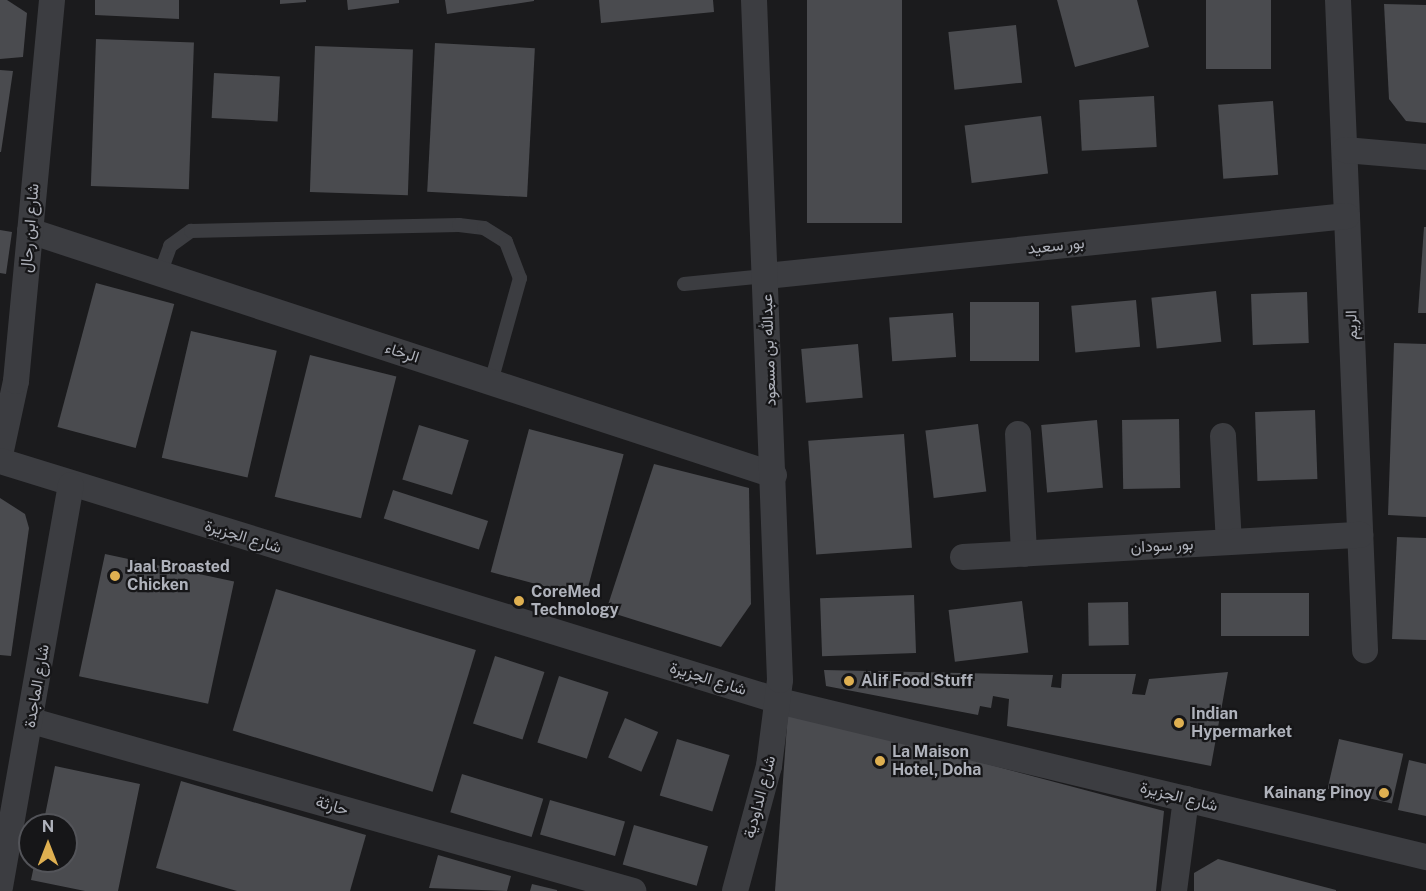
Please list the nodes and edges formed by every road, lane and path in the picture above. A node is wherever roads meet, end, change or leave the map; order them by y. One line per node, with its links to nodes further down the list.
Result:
1 (52, 0): 7 (street, شارع ابن رحال)
2 (754, 0): 9 (street, عبدالله بن مسعود)
3 (1338, 0): 4 (street, الريم)
4 (1345, 150): 5 (street); 6 (street, الريم)
5 (1426, 157)
6 (1347, 216): 9 (street, بور سعيد); 18 (street, الريم)
7 (30, 231): 8 (street, الرخاء); 14 (street, شارع ابن رحال)
8 (160, 274): 11 (street, الرخاء); 11 (lane)
9 (766, 276): 10 (lane); 16 (street, عبدالله بن مسعود)
10 (684, 284)
11 (491, 382): 16 (street, الرخاء)
12 (1018, 434): 20 (street)
13 (1223, 436): 19 (street)
14 (0, 455)
15 (0, 461): 17 (street, شارع الجزيرة)
16 (774, 475): 23 (street, عبدالله بن مسعود)
17 (71, 485): 23 (street, شارع الجزيرة); 24 (street, شارع الماجدة)
18 (1360, 535): 19 (street, بور سودان); 22 (street, الريم)
19 (1229, 542): 20 (street, بور سودان)
20 (1024, 554): 21 (street, بور سودان)
21 (963, 558)
22 (1365, 650)
23 (779, 701): 25 (street, شارع الجزيرة); 29 (street, شارع الداودية)
24 (32, 721): 27 (street, شارع الماجدة); 28 (street, حارثة)
25 (1186, 799): 26 (street, شارع الجزيرة); 30 (street)
26 (1426, 857)
27 (0, 887)
28 (633, 891)
29 (735, 891)
30 (1174, 891)

